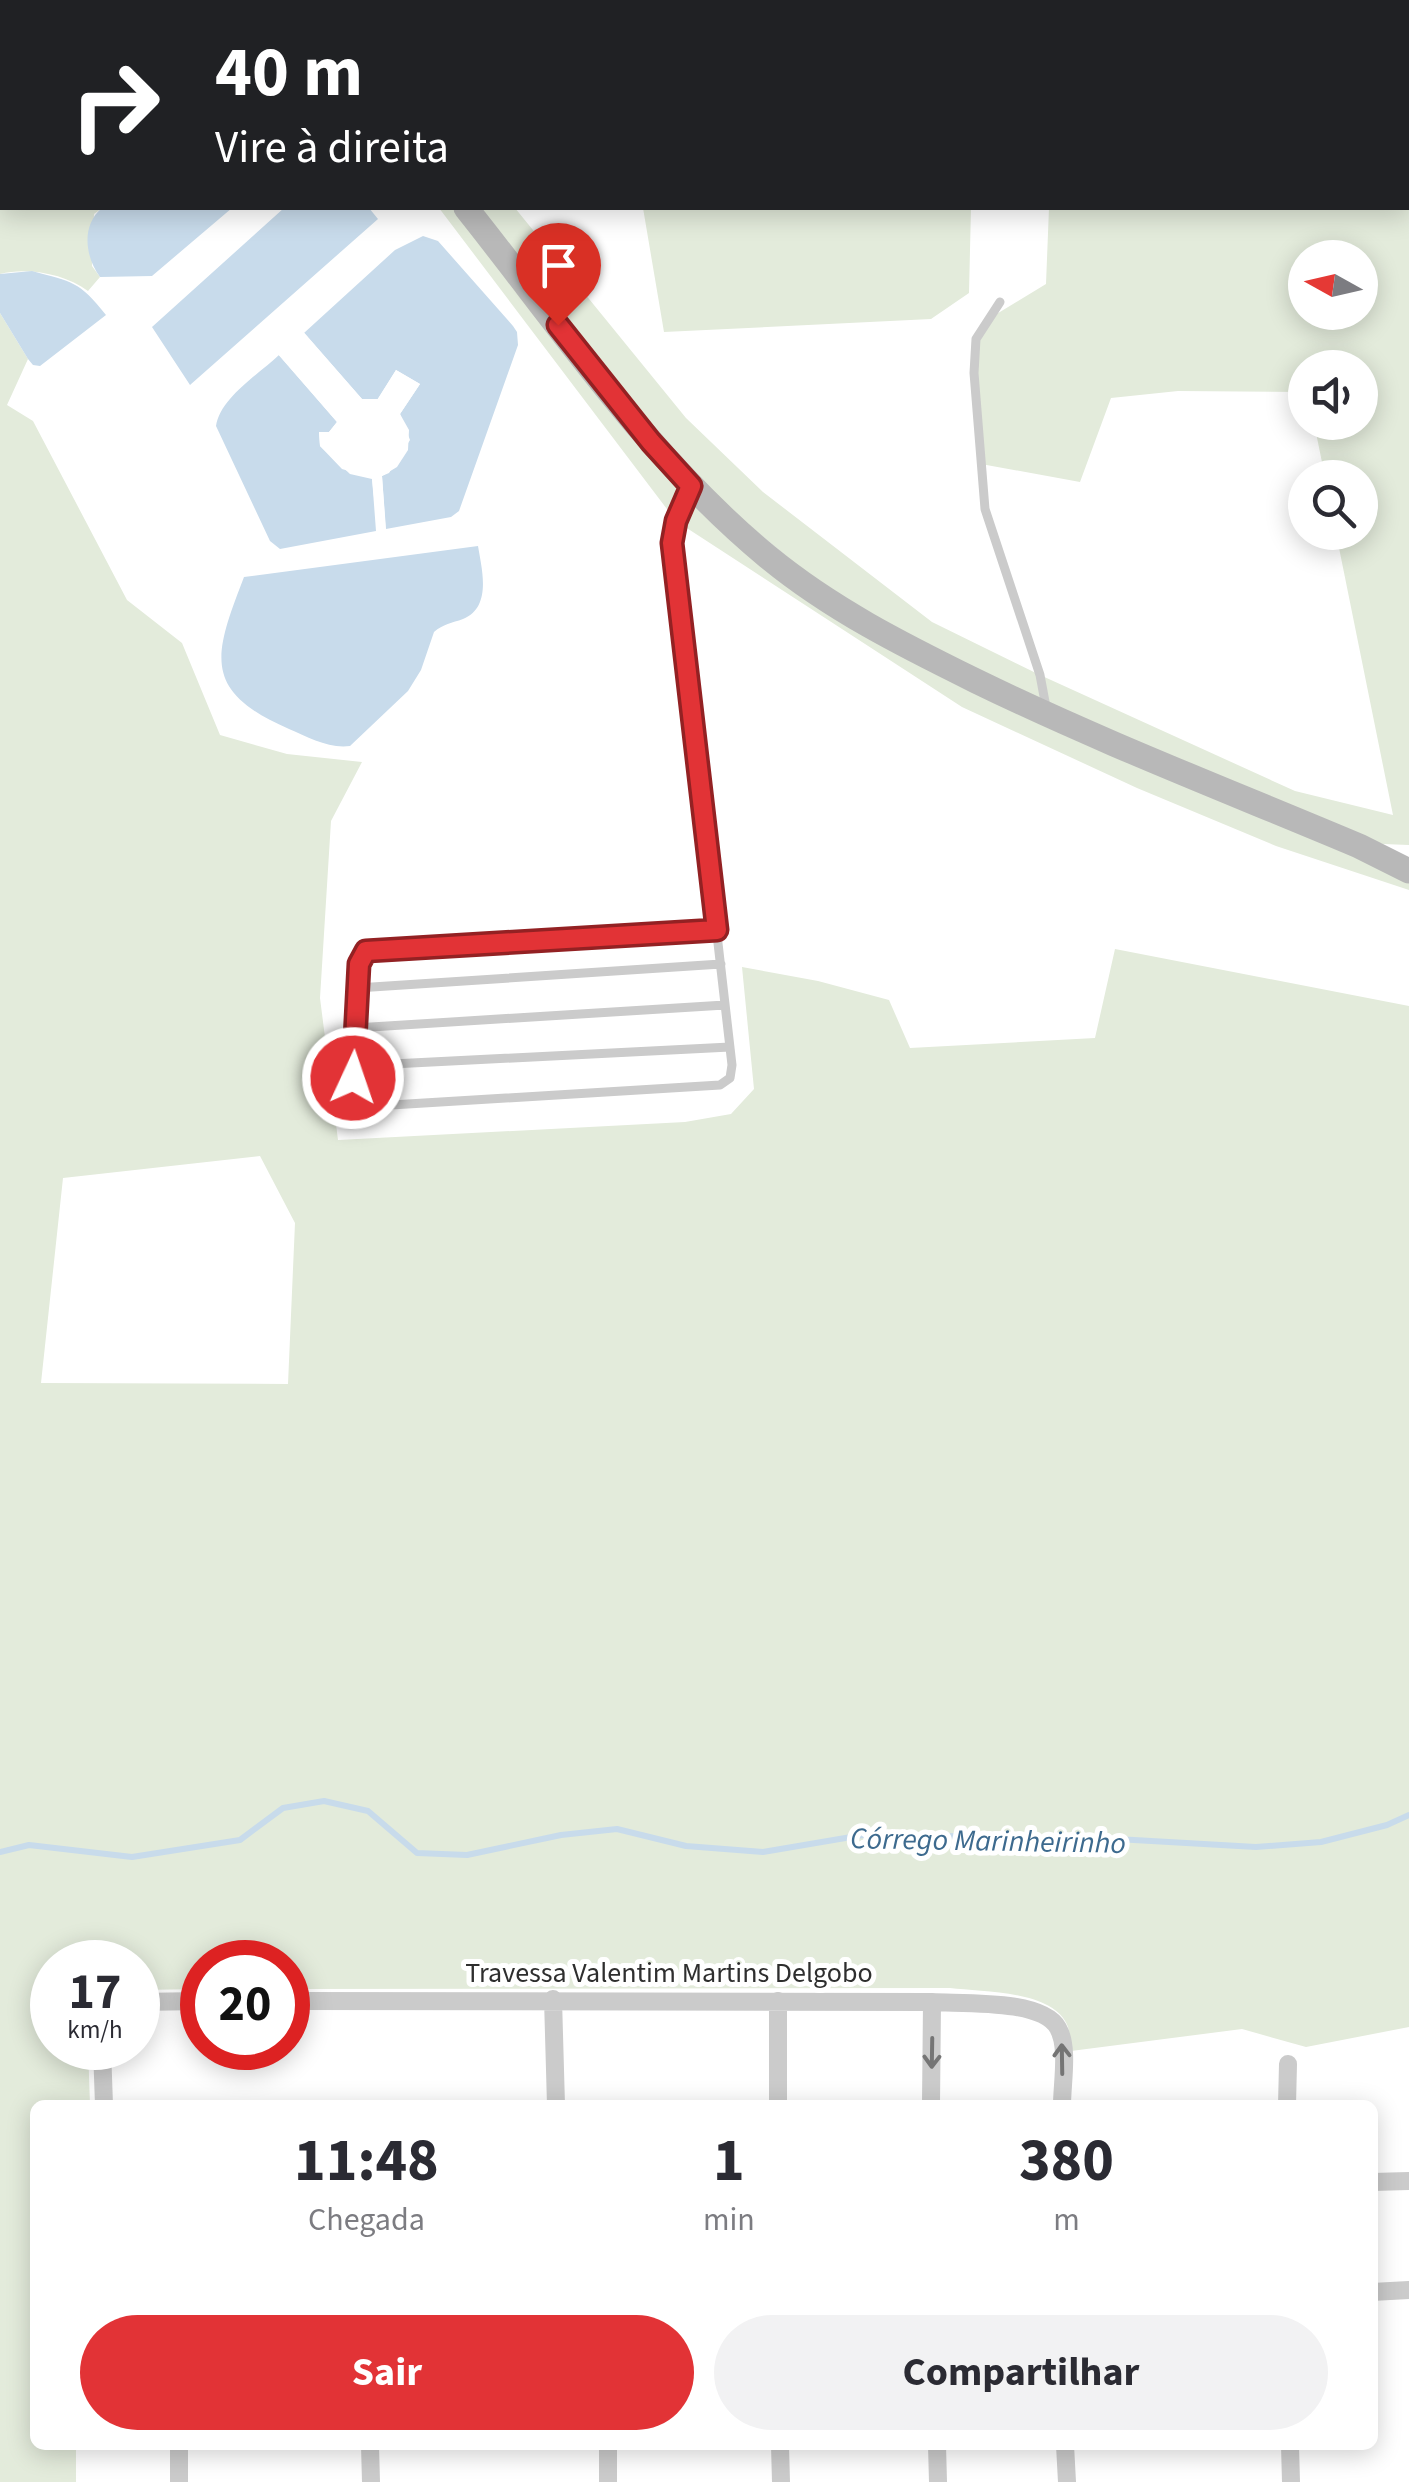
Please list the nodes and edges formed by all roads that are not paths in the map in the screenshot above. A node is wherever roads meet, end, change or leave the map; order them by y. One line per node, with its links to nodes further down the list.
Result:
1 (468, 210): 3 (main road)
2 (1000, 302): 4 (lane)
3 (691, 486): 4 (main road); 8 (lane)
4 (1048, 716): 5 (main road)
5 (1359, 846): 6 (main road); 7 (main road)
6 (1409, 850)
7 (1409, 871)
8 (717, 930): 9 (lane); 10 (lane)
9 (721, 964): 10 (lane); 11 (lane)
10 (358, 988): 12 (lane)
11 (726, 1005): 12 (lane); 13 (lane)
12 (355, 1028): 14 (lane)
13 (730, 1047): 14 (lane); 14 (lane)
14 (353, 1066)
15 (553, 1999): 16 (street, Travessa Valentim Martins Delgobo); 17 (street, Travessa Valentim Martins Delgobo); 22 (street)
16 (310, 2000)
17 (778, 2001): 18 (street, Travessa Valentim Martins Delgobo); 23 (street)
18 (932, 2002): 24 (street, one-way to 24); 25 (street, Travessa Valentim Martins Delgobo, one-way to 18)
19 (1288, 2064): 26 (street)
20 (103, 2070): 21 (street)
21 (104, 2100)
22 (556, 2100)
23 (778, 2100)
24 (931, 2100)
25 (1062, 2100)
26 (1287, 2100)
27 (1409, 2180): 28 (street)
28 (1378, 2182)
29 (1409, 2290): 30 (street)
30 (1378, 2292)
31 (179, 2450): 38 (street)
32 (370, 2450): 39 (street)
33 (608, 2450): 40 (street)
34 (780, 2450): 41 (street)
35 (937, 2450): 42 (street)
36 (1065, 2450): 43 (street)
37 (1290, 2450): 44 (street)
38 (179, 2482)
39 (371, 2482)
40 (608, 2482)
41 (780, 2482)
42 (938, 2482)
43 (1066, 2482)
44 (1291, 2482)

